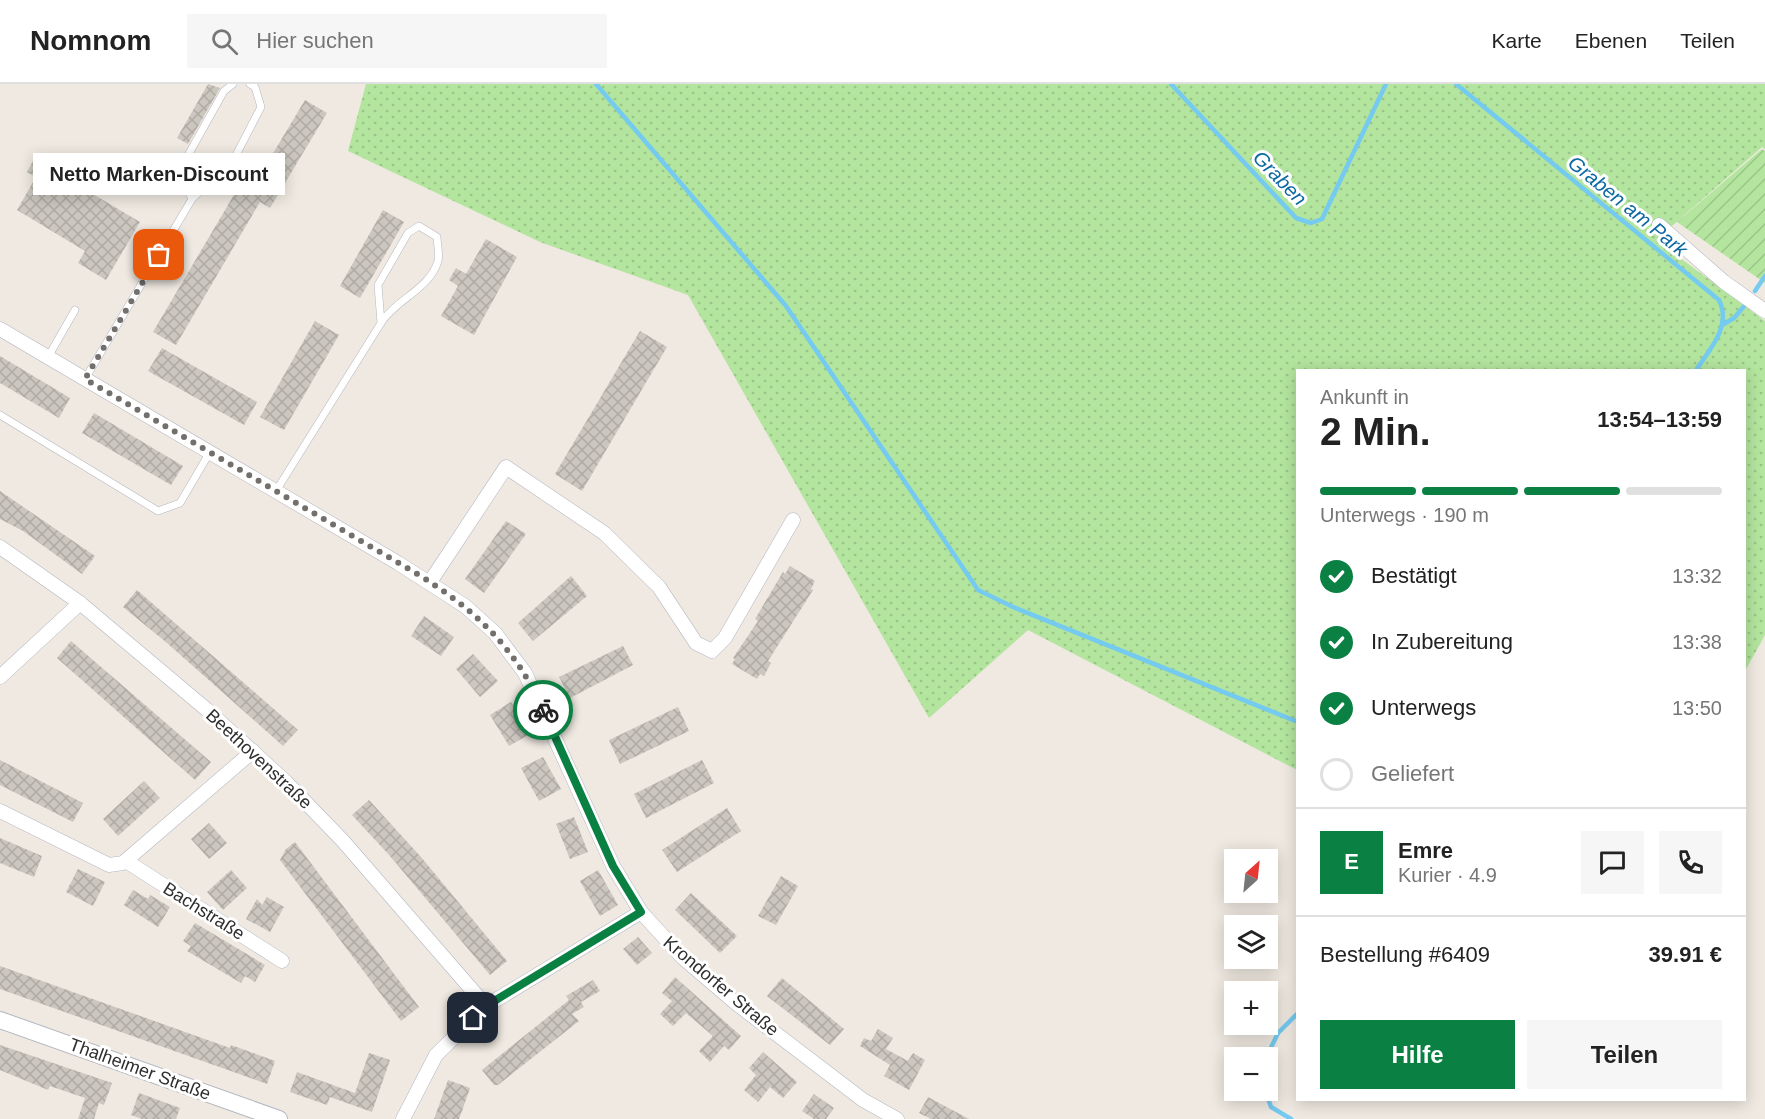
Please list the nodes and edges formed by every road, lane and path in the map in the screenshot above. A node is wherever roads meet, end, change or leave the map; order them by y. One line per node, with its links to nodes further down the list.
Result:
1 (233, 84): 3 (lane)
2 (250, 84): 3 (lane)
3 (192, 199): 10 (lane)
4 (1659, 225): 6 (street)
5 (75, 310): 9 (lane)
6 (1765, 311)
7 (381, 323): 7 (lane); 13 (lane)
8 (0, 329): 9 (street, Krondorfer Straße)
9 (48, 357): 10 (street, Krondorfer Straße)
10 (85, 379): 12 (street, Krondorfer Straße)
11 (0, 415): 12 (lane)
12 (210, 452): 13 (street, Krondorfer Straße)
13 (276, 490): 16 (street, Krondorfer Straße)
14 (793, 520): 16 (street)
15 (0, 547): 17 (street, Beethovenstraße)
16 (430, 582): 22 (street, Krondorfer Straße)
17 (80, 603): 18 (street); 19 (street, Beethovenstraße)
18 (0, 677)
19 (253, 751): 21 (street); 24 (street, Beethovenstraße)
20 (0, 811): 21 (street, Bachstraße)
21 (126, 861): 23 (street, Bachstraße)
22 (641, 912): 24 (street); 28 (street, Krondorfer Straße)
23 (282, 961)
24 (486, 1006): 27 (street)
25 (0, 1020): 26 (street, Thalheimer Straße)
26 (279, 1119)
27 (403, 1119)
28 (897, 1119)

